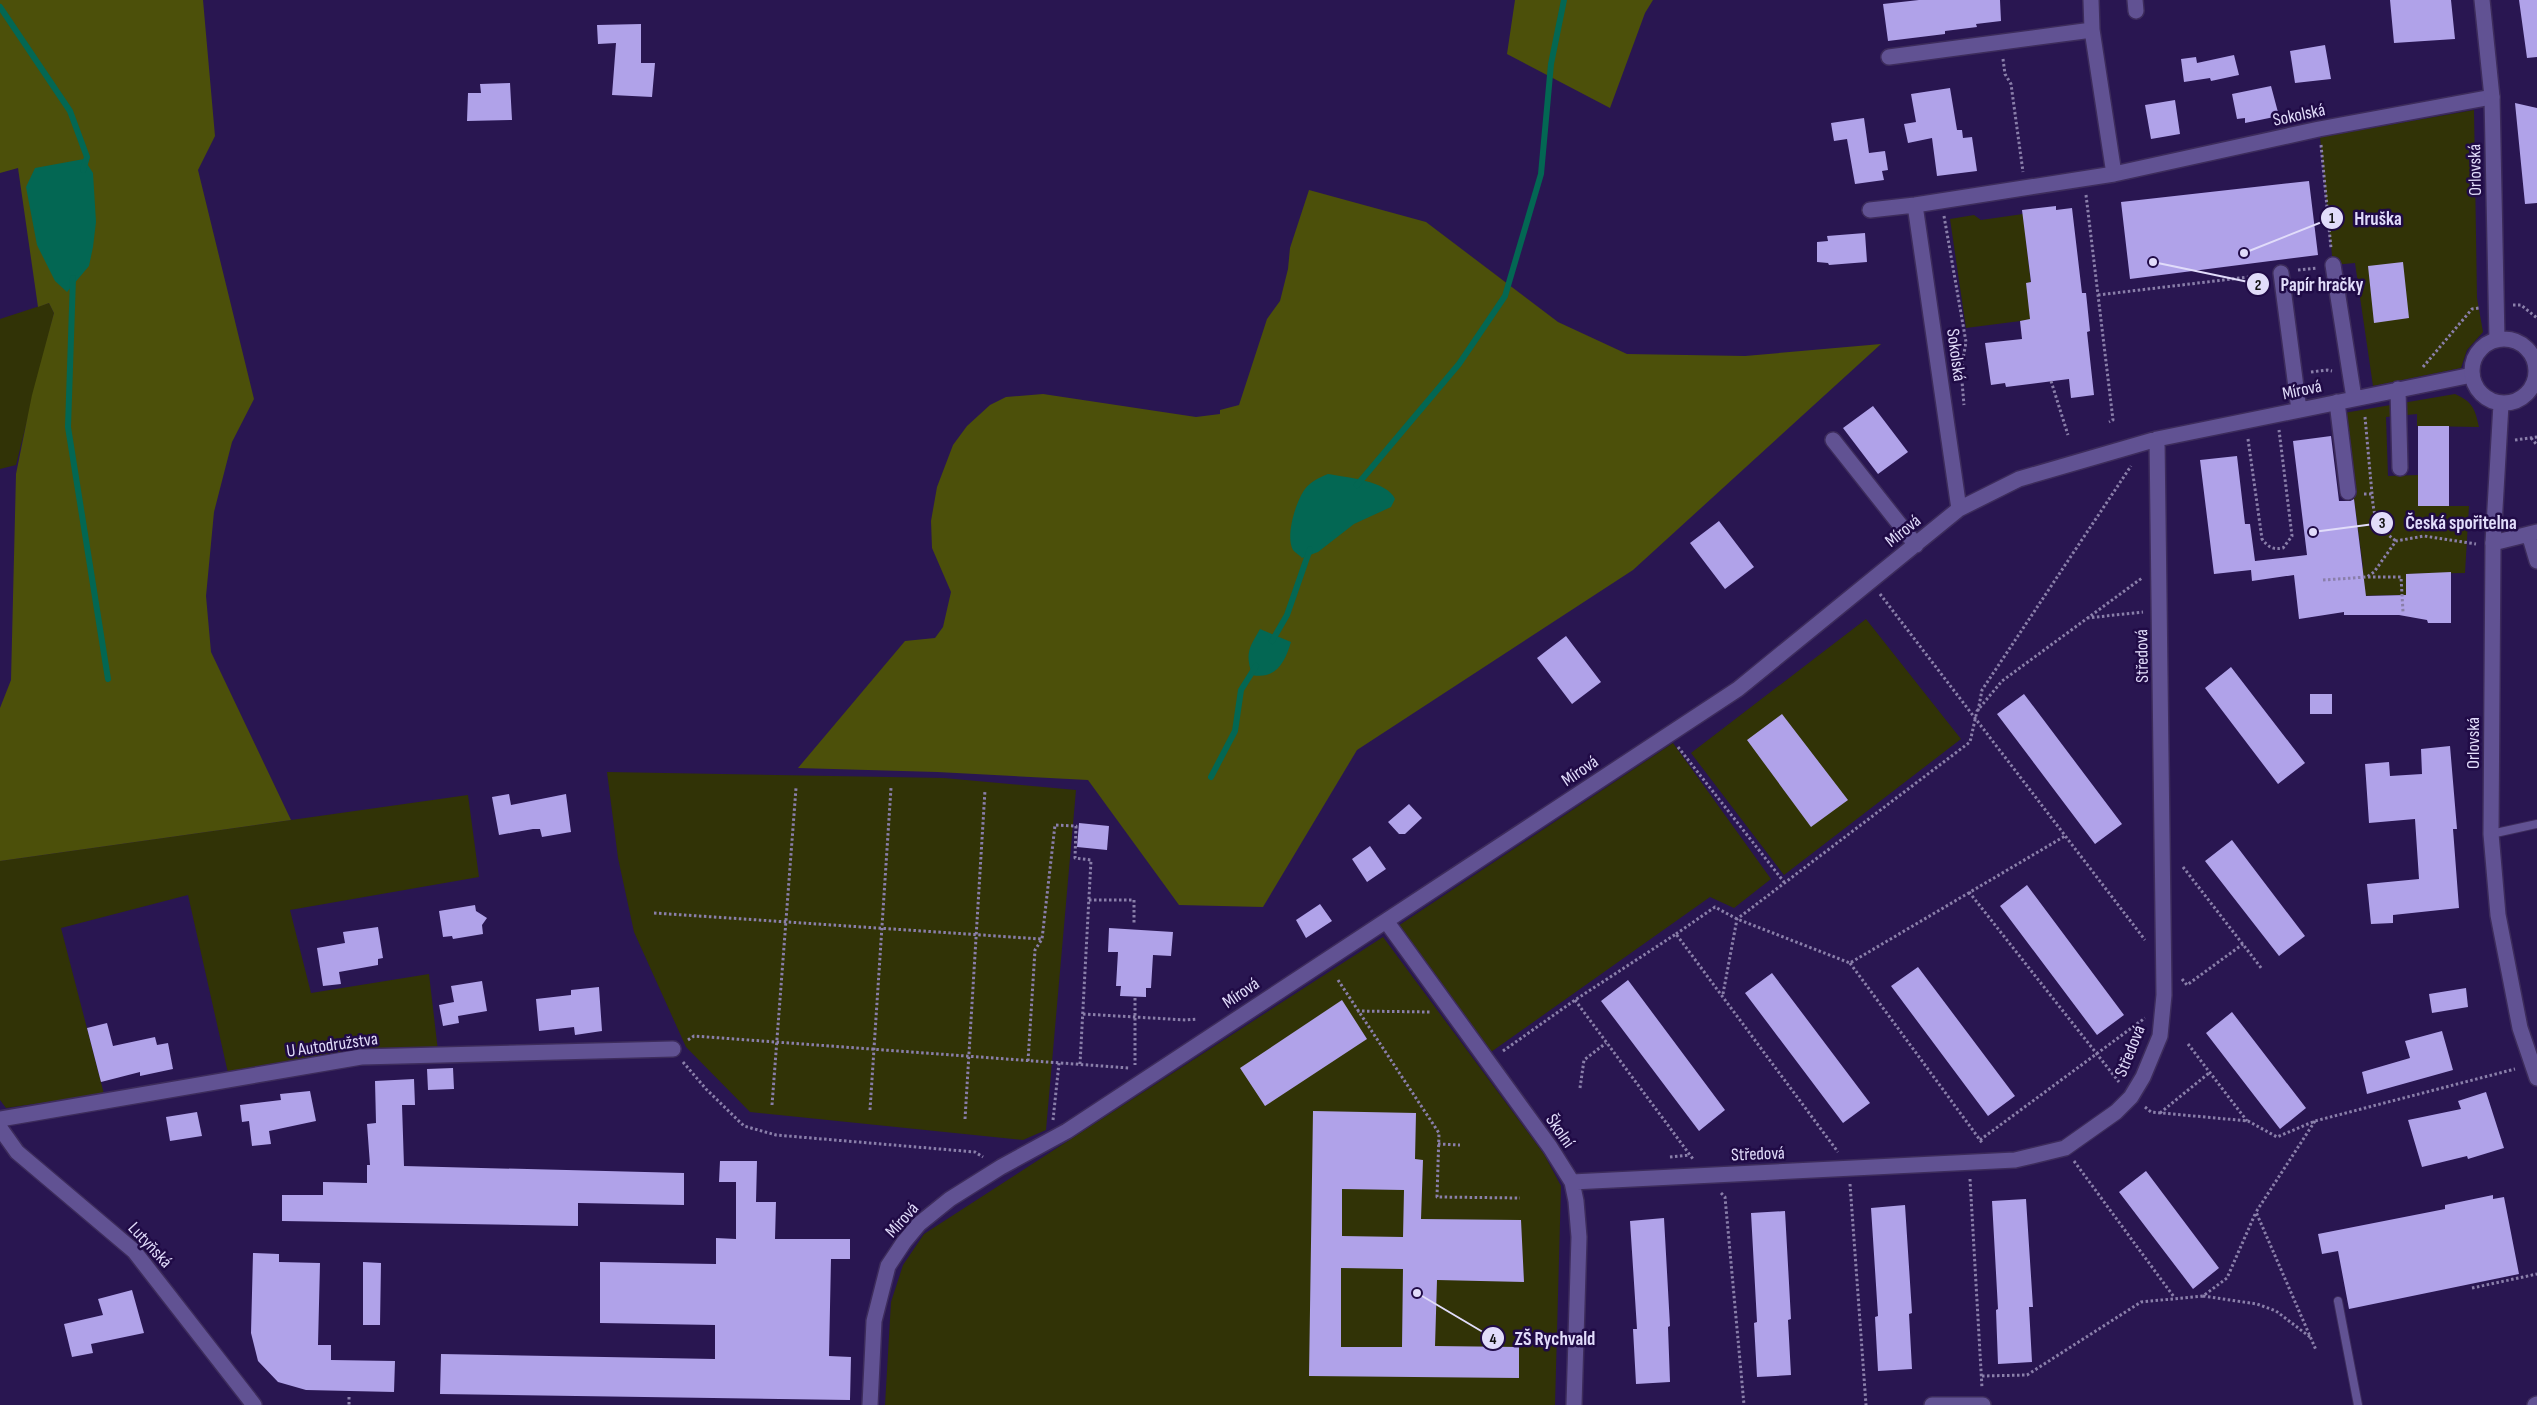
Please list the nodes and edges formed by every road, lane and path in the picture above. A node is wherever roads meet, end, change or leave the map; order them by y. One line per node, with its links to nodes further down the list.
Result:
1 (2091, 0): 3 (street)
2 (2482, 0): 6 (street, Orlovská)
3 (2092, 30): 4 (street); 8 (street)
4 (2001, 42): 5 (street); 10 (path)
5 (1889, 57)
6 (2492, 98): 7 (street, Sokolská); 17 (street, Orlovská)
7 (2319, 130): 8 (street, Sokolská); 14 (path)
8 (2114, 174): 9 (street, Sokolská)
9 (2084, 179): 10 (street, Sokolská); 16 (path)
10 (2025, 188): 11 (street, Sokolská)
11 (1942, 201): 12 (street, Sokolská); 30 (path)
12 (1915, 205): 13 (street, Sokolská); 45 (street, Sokolská)
13 (1870, 210)
14 (2333, 265): 15 (path); 23 (street)
15 (2280, 273): 16 (path); 21 (street)
16 (2098, 296): 35 (path)
17 (2496, 307): 18 (path); 19 (street, Orlovská); 25 (path)
18 (2537, 318)
19 (2497, 340): 20 (street); 22 (street)
20 (2536, 372): 29 (street)
21 (2294, 375): 23 (path); 31 (street)
22 (2472, 375): 25 (street, Mírová); 29 (street)
23 (2351, 378): 27 (street)
24 (2051, 382): 36 (path)
25 (2426, 384): 26 (street, Mírová)
26 (2398, 389): 27 (street, Mírová); 42 (street)
27 (2354, 398): 28 (street, Mírová)
28 (2337, 402): 31 (street, Mírová); 43 (street)
29 (2501, 404): 48 (street, Orlovská)
30 (1965, 410)
31 (2300, 410): 32 (street, Mírová)
32 (2277, 414): 34 (street, Mírová); 34 (path)
33 (2365, 417): 44 (path)
34 (2246, 421): 38 (street, Mírová)
35 (2109, 422)
36 (2068, 436)
37 (2531, 438): 40 (path)
38 (2157, 439): 45 (street, Mírová); 51 (street, Středová)
39 (1833, 440): 49 (street)
40 (2537, 445)
41 (2131, 466): 58 (path)
42 (2400, 468)
43 (2348, 492): 44 (path)
44 (2372, 494): 47 (path)
45 (1959, 509): 49 (street, Mírová)
46 (2533, 533): 48 (street); 50 (street)
47 (2396, 541): 48 (path); 52 (path)
48 (2493, 543): 65 (street, Orlovská)
49 (1916, 545): 54 (street, Mírová)
50 (2537, 561)
51 (2159, 572): 55 (street, Středová); 57 (path)
52 (2367, 578): 53 (path); 56 (path)
53 (2323, 580)
54 (1870, 581): 59 (path); 60 (street, Mírová)
55 (2160, 611): 57 (path); 81 (street, Středová)
56 (2403, 612)
57 (2086, 618): 58 (path)
58 (1978, 711): 59 (path)
59 (1974, 717): 66 (path); 68 (path)
60 (1668, 735): 68 (path); 73 (street, Mírová)
61 (796, 788): 74 (path)
62 (891, 788): 76 (path)
63 (985, 790): 78 (path)
64 (2537, 824): 65 (lane)
65 (2491, 834): 108 (street, Orlovská)
66 (2065, 836): 69 (path); 81 (path)
67 (2183, 867): 80 (path)
68 (1784, 882): 72 (path)
69 (1969, 892): 82 (path); 100 (path)
70 (1089, 900): 75 (path); 79 (path); 90 (path)
71 (654, 913): 74 (path)
72 (1737, 919): 77 (path); 82 (path); 85 (path)
73 (1386, 921): 103 (street, Školní); 119 (street, Mírová)
74 (785, 922): 76 (path); 95 (path)
75 (1134, 923)
76 (881, 929): 78 (path); 99 (path)
77 (1676, 934): 85 (path); 87 (path)
78 (976, 935): 79 (path); 101 (path)
79 (1042, 939): 102 (path)
80 (2243, 944): 81 (path); 83 (path)
81 (2164, 961): 110 (street, Středová)
82 (1850, 962): 120 (path)
83 (2262, 969)
84 (1338, 980): 88 (path)
85 (1723, 995): 127 (path)
86 (1135, 998): 91 (path)
87 (1575, 1000): 96 (path); 103 (path)
88 (1357, 1011): 89 (path); 121 (path)
89 (1436, 1012)
90 (1082, 1014): 91 (path); 105 (path)
91 (1135, 1017): 93 (path); 105 (path)
92 (2146, 1017): 100 (path)
93 (1198, 1019)
94 (694, 1036): 95 (path)
95 (777, 1042): 99 (path); 111 (path)
96 (1606, 1043): 109 (path); 128 (path)
97 (2188, 1044): 107 (path)
98 (673, 1049): 114 (street, U Autodružstva); 126 (path)
99 (872, 1049): 101 (path); 112 (path)
100 (2098, 1055): 110 (path); 120 (path)
101 (969, 1056): 102 (path); 115 (path)
102 (1028, 1061): 104 (path)
103 (1488, 1062): 129 (street, Školní)
104 (1059, 1063): 105 (path); 119 (path)
105 (1080, 1064)
106 (2515, 1069): 117 (path)
107 (2210, 1073): 113 (path); 116 (path)
108 (2537, 1078)
109 (1580, 1088)
110 (2131, 1097): 113 (path); 123 (street, Středová)
111 (772, 1105)
112 (870, 1110)
113 (2159, 1113): 116 (path)
114 (0, 1119)
115 (965, 1119)
116 (2248, 1121): 117 (path)
117 (2315, 1121): 131 (path)
118 (0, 1128): 142 (street, Lutyňská)
119 (1051, 1140): 126 (street, Mírová)
120 (1980, 1140): 124 (path)
121 (1438, 1144): 122 (path); 130 (path)
122 (1460, 1145)
123 (2065, 1148): 124 (street, Středová); 135 (path)
124 (1996, 1161): 125 (street, Středová)
125 (1970, 1163): 127 (street, Středová); 139 (path)
126 (1001, 1167): 144 (street, Mírová)
127 (1847, 1169): 128 (street, Středová); 147 (path)
128 (1706, 1175): 129 (street, Středová); 146 (path)
129 (1572, 1182): 145 (street, Školní)
130 (1520, 1198)
131 (2256, 1212): 134 (path); 137 (path)
132 (2537, 1274): 133 (path)
133 (2472, 1288)
134 (2203, 1296): 135 (path); 137 (path)
135 (2174, 1298): 139 (path)
136 (2338, 1301): 149 (lane)
137 (2310, 1338): 138 (path)
138 (2316, 1350)
139 (1982, 1376): 141 (path)
140 (349, 1397): 143 (path)
141 (1983, 1404): 148 (street)
142 (254, 1405)
143 (349, 1405)
144 (870, 1405)
145 (1574, 1405)
146 (1744, 1405)
147 (1866, 1405)
148 (1932, 1405)
149 (2358, 1405)

